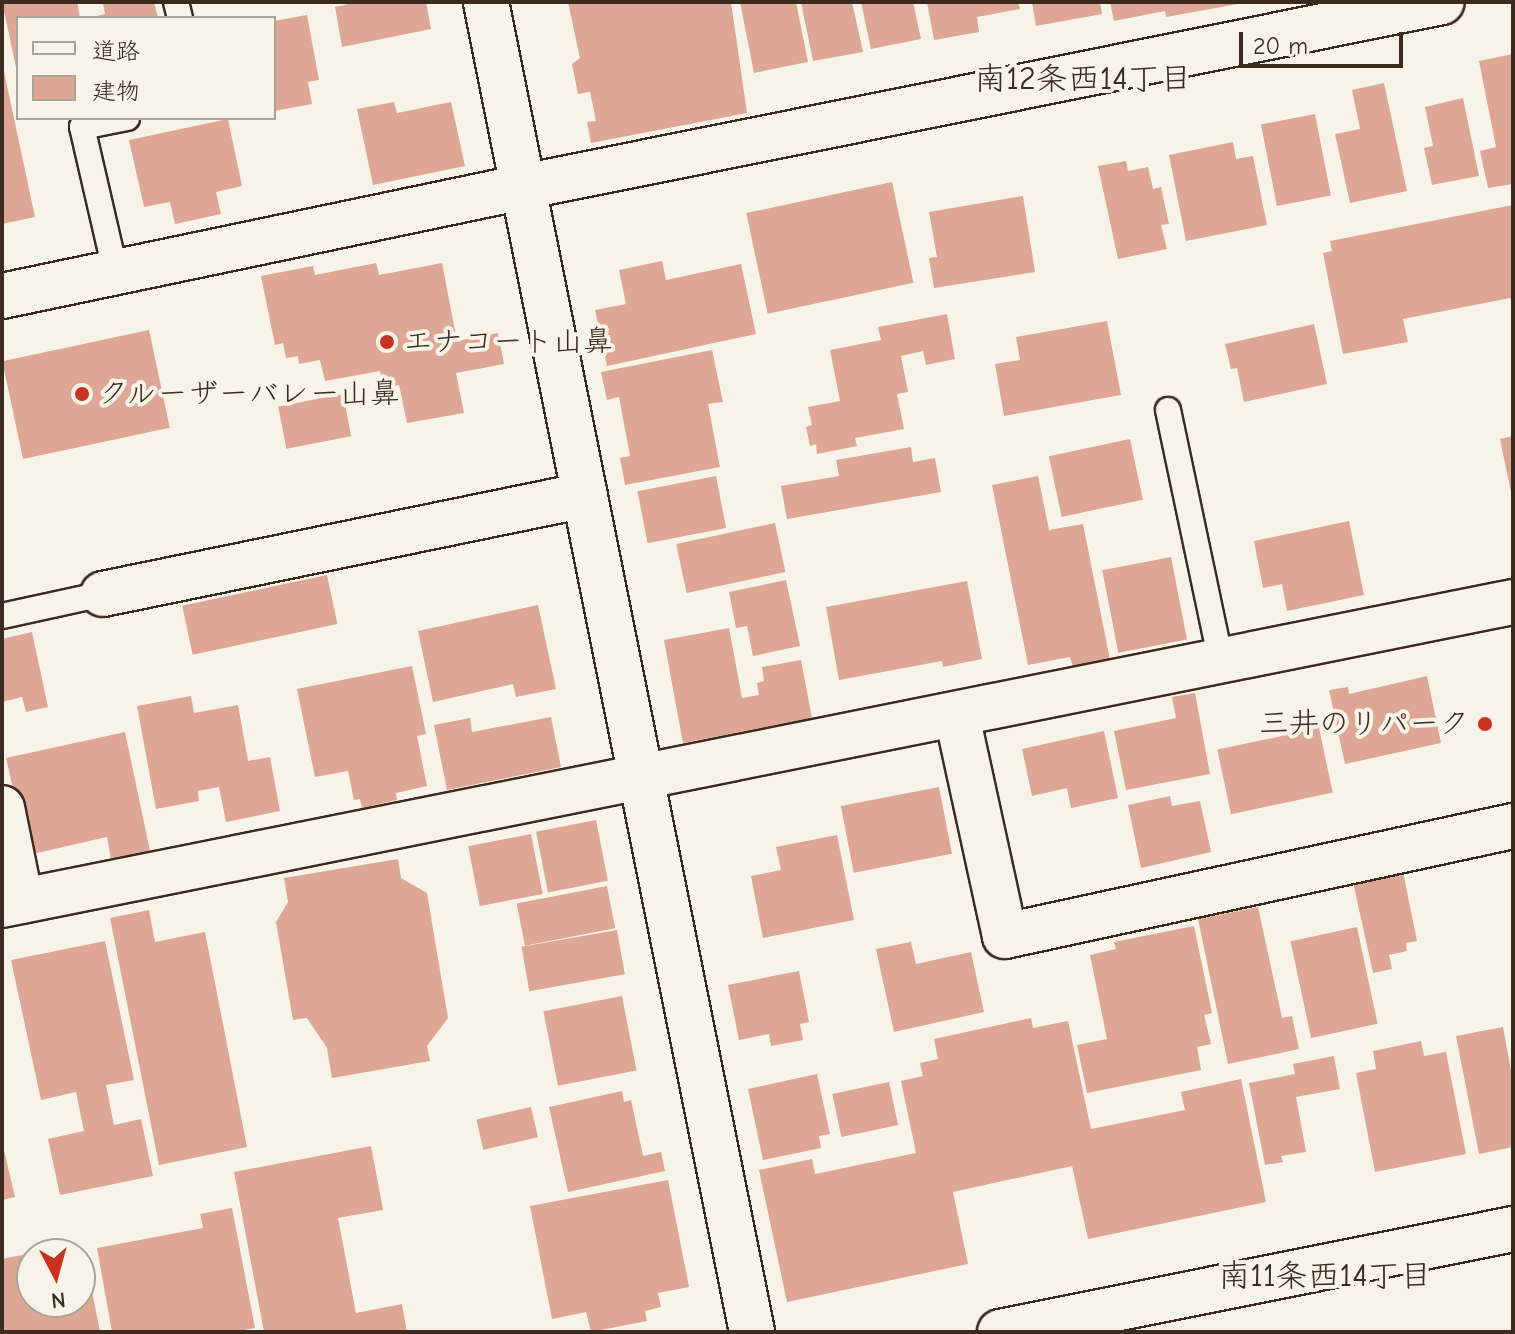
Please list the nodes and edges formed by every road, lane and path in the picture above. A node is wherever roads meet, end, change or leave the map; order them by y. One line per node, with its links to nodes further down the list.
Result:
1 (486, 2): 4 (street)
2 (1442, 2): 4 (street)
3 (117, 120): 5 (lane)
4 (523, 187): 5 (street); 8 (street)
5 (116, 274): 6 (street)
6 (2, 296)
7 (1168, 410): 12 (lane)
8 (585, 495): 9 (street); 14 (street)
9 (103, 594): 11 (lane)
10 (1513, 602): 12 (street)
11 (2, 616)
12 (1221, 661): 13 (street)
13 (957, 716): 14 (street); 16 (street)
14 (641, 776): 17 (street); 19 (street)
15 (2, 808): 17 (street)
16 (1513, 826)
17 (11, 903)
18 (1513, 1229): 20 (street)
19 (752, 1332)
20 (1000, 1332)

